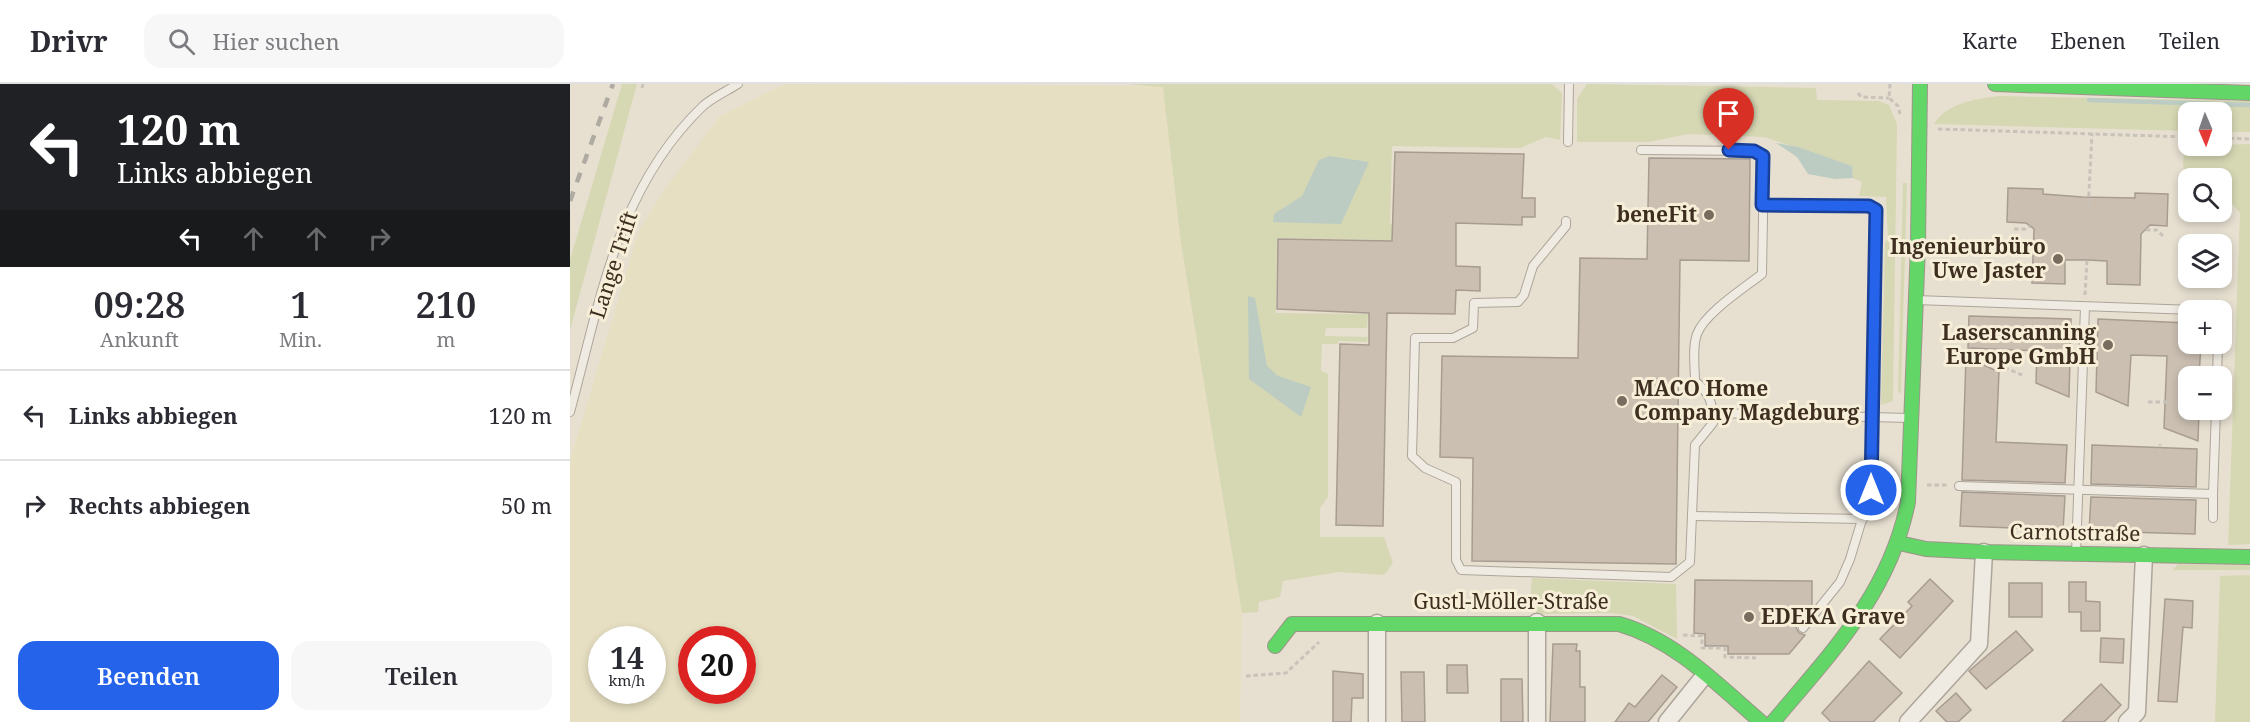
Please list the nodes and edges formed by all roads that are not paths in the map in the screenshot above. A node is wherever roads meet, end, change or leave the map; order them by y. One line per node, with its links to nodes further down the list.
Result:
1 (738, 84): 13 (lane, Lange Trift)
2 (1569, 84): 6 (lane)
3 (1920, 84): 10 (street)
4 (1995, 84): 5 (street)
5 (2250, 93)
6 (1568, 142)
7 (1641, 150): 8 (lane)
8 (1762, 205): 14 (lane); 15 (lane)
9 (1566, 220): 21 (lane)
10 (1916, 300): 11 (lane); 16 (street)
11 (2085, 307): 12 (lane); 19 (lane)
12 (2178, 310)
13 (570, 412)
14 (1713, 413): 15 (lane); 21 (lane)
15 (1872, 417): 16 (lane); 23 (lane)
16 (1911, 418): 24 (street)
17 (2216, 420): 20 (lane)
18 (1959, 486): 19 (lane)
19 (2078, 491): 20 (lane); 26 (lane)
20 (2213, 495): 22 (lane)
21 (1692, 516): 23 (lane)
22 (2213, 518)
23 (1863, 519): 31 (lane)
24 (1899, 543): 25 (street, Carnotstraße); 38 (street)
25 (1984, 552): 26 (street, Carnotstraße); 39 (street)
26 (2076, 554): 27 (street, Carnotstraße)
27 (2144, 555): 28 (street, Carnotstraße); 40 (street)
28 (2250, 557)
29 (1377, 622): 30 (street, Gustl-Möller-Straße); 32 (street, Gustl-Möller-Straße); 34 (street)
30 (1537, 622): 33 (street, Gustl-Möller-Straße); 35 (street)
31 (1803, 628)
32 (1275, 646)
33 (1704, 676): 36 (street); 37 (street, Gustl-Möller-Straße)
34 (1377, 722)
35 (1538, 722)
36 (1667, 722)
37 (1761, 722)
38 (1773, 722)
39 (1908, 722)
40 (2127, 722)

